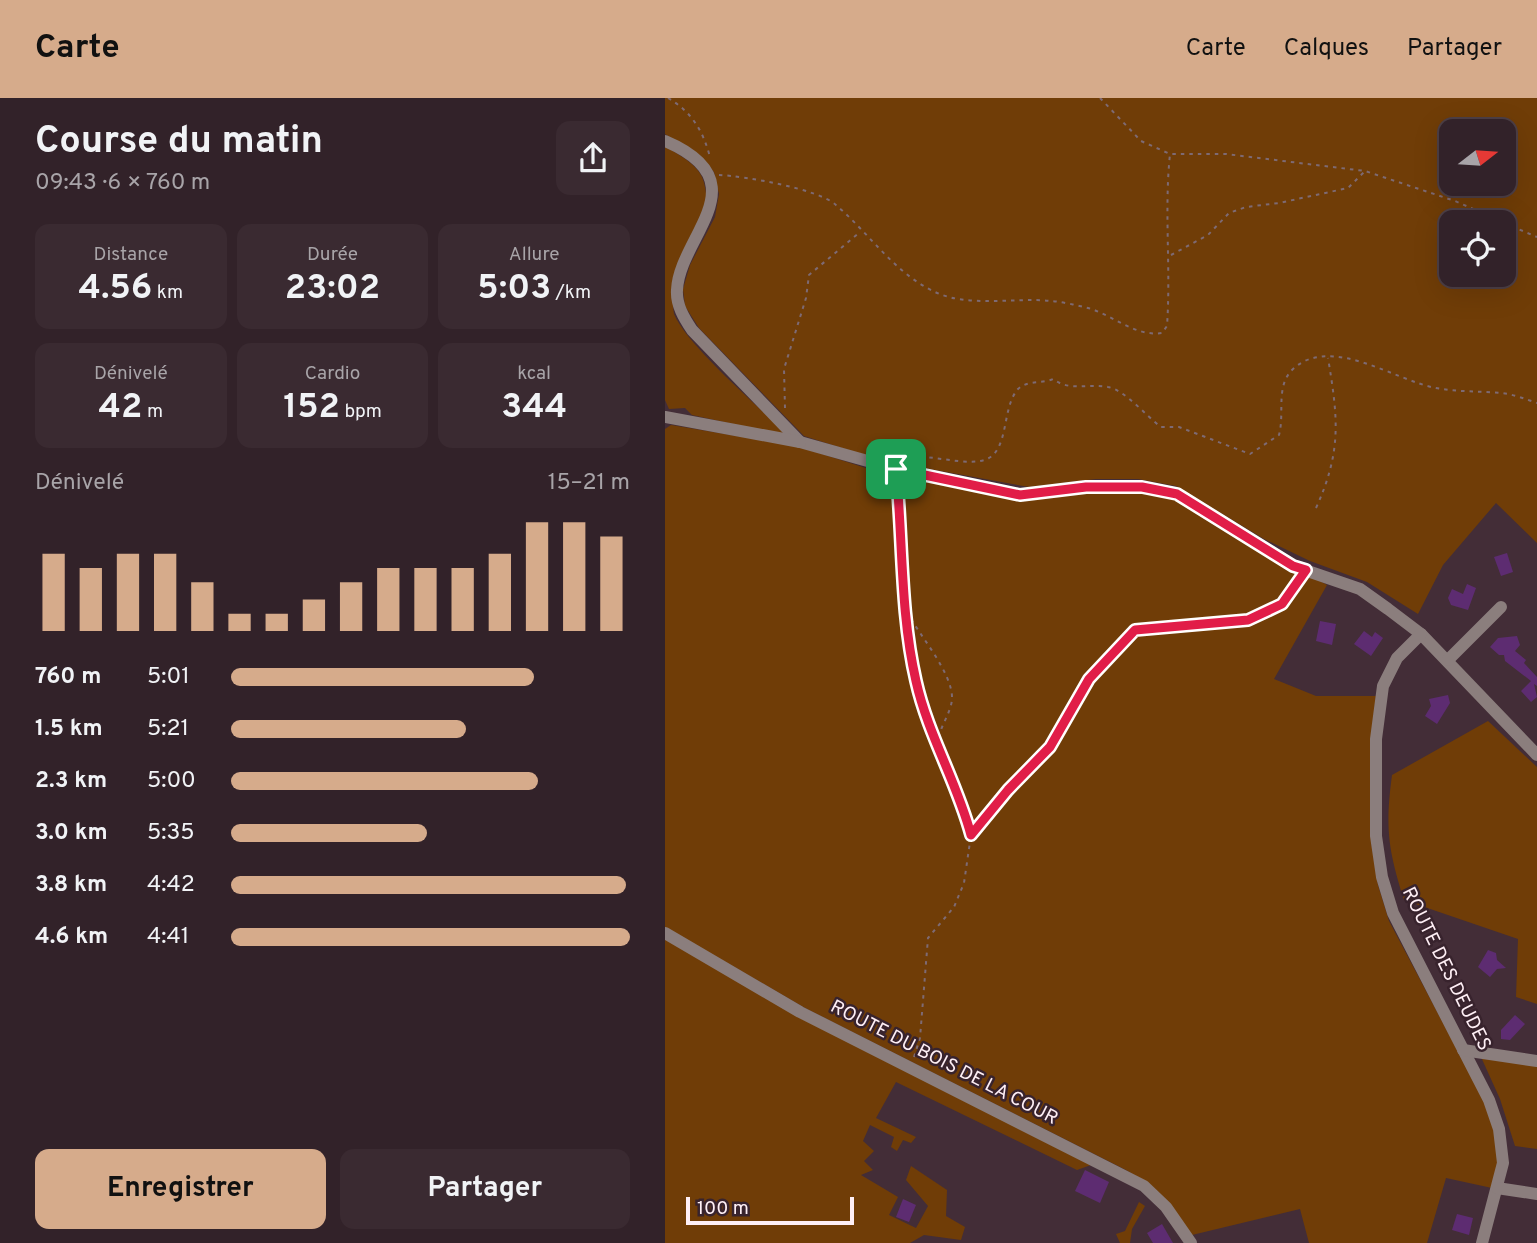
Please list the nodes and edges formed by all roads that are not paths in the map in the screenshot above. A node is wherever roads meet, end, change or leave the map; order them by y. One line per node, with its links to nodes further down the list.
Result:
1 (665, 141): 3 (street)
2 (665, 417): 3 (street)
3 (800, 442): 5 (street)
4 (1501, 607): 6 (street)
5 (1421, 634): 6 (street); 9 (street, ROUTE DES DEUDES)
6 (1448, 660): 7 (street)
7 (1537, 755)
8 (665, 933): 13 (street, ROUTE DU BOIS DE LA COUR)
9 (1463, 1050): 10 (street); 11 (street, ROUTE DES DEUDES)
10 (1537, 1060)
11 (1497, 1188): 12 (street); 14 (street, ROUTE DES DEUDES)
12 (1537, 1194)
13 (1191, 1243)
14 (1482, 1243)

